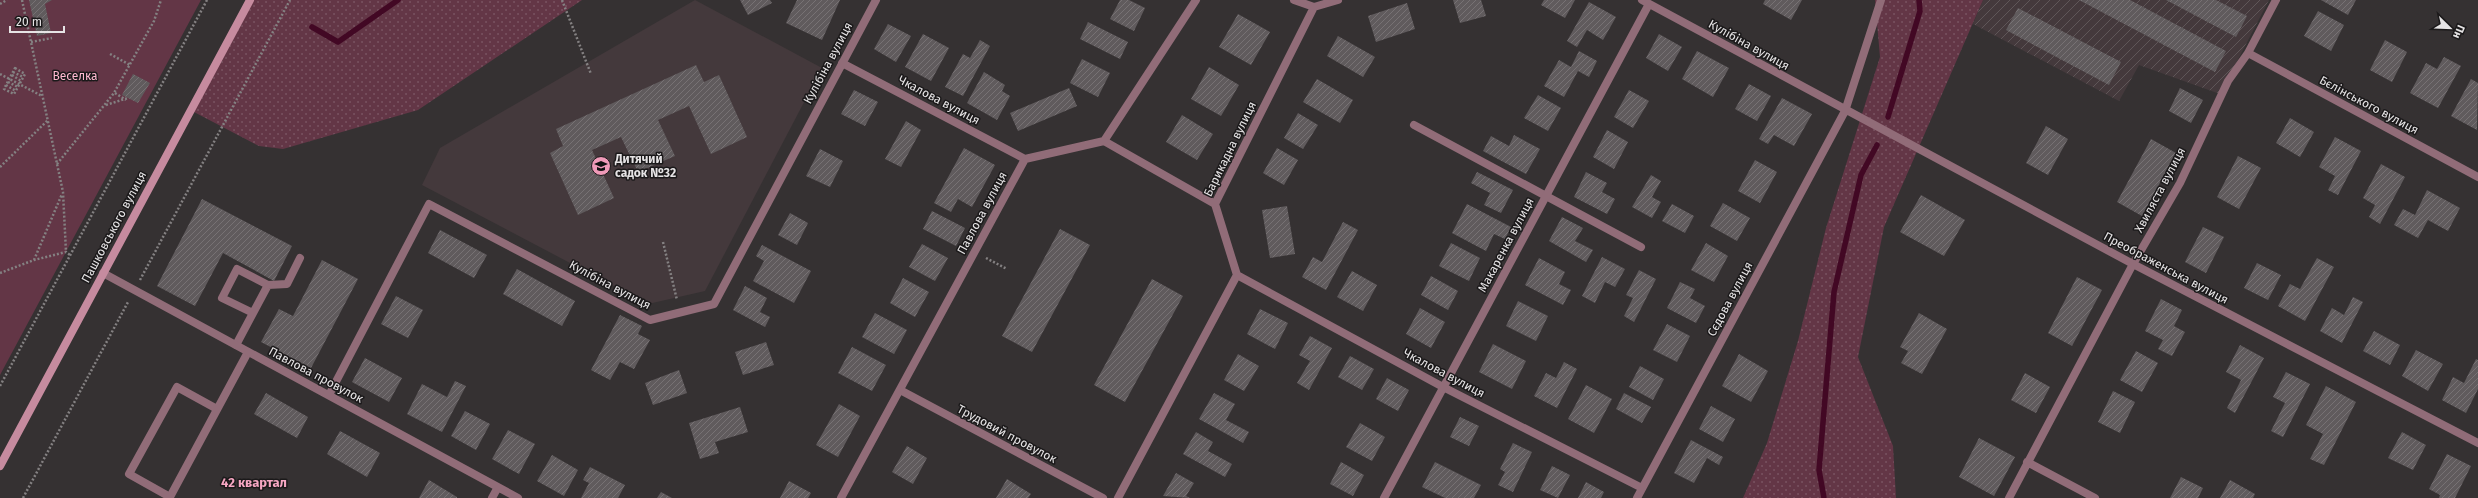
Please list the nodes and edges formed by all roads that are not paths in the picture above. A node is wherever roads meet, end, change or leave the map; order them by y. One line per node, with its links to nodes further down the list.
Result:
1 (250, 0): 23 (street, Пашковського вулиця)
2 (876, 0): 12 (street, Кулібіна вулиця)
3 (1196, 0): 15 (street)
4 (1294, 0): 10 (street)
5 (1338, 0): 10 (street)
6 (1642, 0): 9 (street, Кулібіна вулиця)
7 (1882, 0): 13 (street, Сєдова вулиця)
8 (2276, 0): 11 (street, Хвиляста вулиця)
9 (1650, 4): 13 (street, Кулібіна вулиця); 18 (street, Макаренка вулиця)
10 (1314, 7): 19 (street, Барикадна вулиця)
11 (2248, 53): 17 (street, Бєлінського вулиця); 22 (street, Хвиляста вулиця)
12 (842, 63): 16 (street, Чкалова вулиця); 31 (street, Кулібіна вулиця)
13 (1845, 110): 22 (street, Преображенська вулиця); 37 (street, Сєдова вулиця)
14 (1414, 125): 18 (street)
15 (1104, 141): 16 (street); 19 (street)
16 (1026, 159): 30 (street, Павлова вулиця)
17 (2478, 177)
18 (1546, 196): 20 (street); 29 (street, Макаренка вулиця)
19 (1215, 204): 24 (street, Барикадна вулиця)
20 (1641, 247)
21 (300, 258): 25 (street)
22 (2133, 264): 33 (street, Преображенська вулиця); 34 (street, Хвиляста вулиця)
23 (103, 273): 27 (street, Павлова провулок); 35 (street, Пашковського вулиця)
24 (1236, 275): 29 (street, Чкалова вулиця); 42 (street)
25 (268, 285): 26 (street); 26 (street)
26 (252, 314): 27 (street)
27 (236, 345): 28 (street, Павлова провулок)
28 (248, 352): 31 (street, Павлова провулок); 32 (street)
29 (1443, 387): 37 (street, Чкалова вулиця); 43 (street, Макаренка вулиця)
30 (900, 390): 40 (street, Павлова вулиця); 41 (street, Трудовий провулок)
31 (329, 395): 36 (street, Павлова провулок)
32 (217, 409): 32 (street)
33 (2478, 443)
34 (2027, 462): 45 (street, Хвиляста вулиця); 46 (street)
35 (0, 466)
36 (498, 487): 38 (street); 39 (street, Павлова провулок)
37 (1642, 488): 44 (street, Сєдова вулиця)
38 (492, 498)
39 (518, 498)
40 (841, 498)
41 (1103, 498)
42 (1118, 498)
43 (1384, 498)
44 (1637, 498)
45 (2009, 498)
46 (2095, 498)

